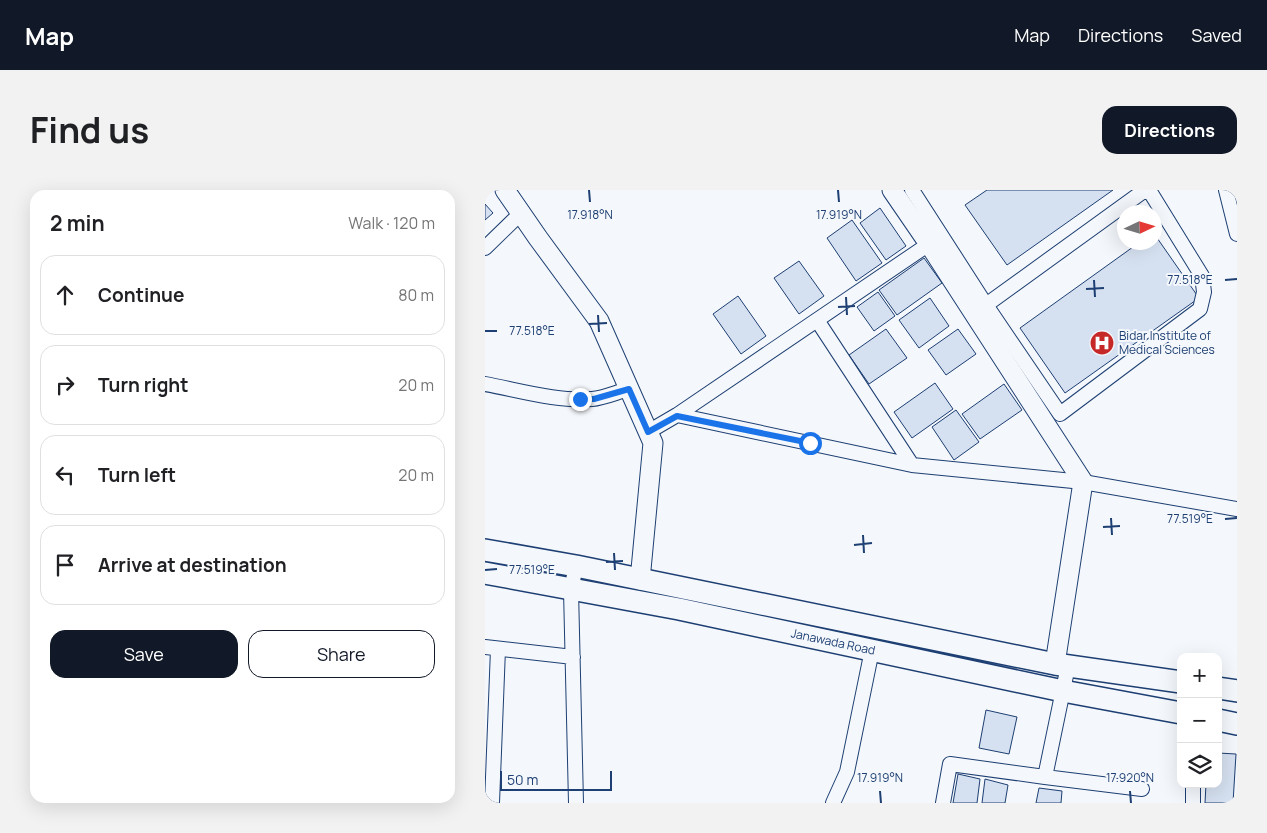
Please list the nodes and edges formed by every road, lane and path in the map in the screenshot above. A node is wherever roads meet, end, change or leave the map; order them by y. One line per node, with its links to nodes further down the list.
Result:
1 (505, 190): 6 (street)
2 (1145, 190): 10 (street)
3 (1149, 190): 10 (street)
4 (1226, 190): 7 (street)
5 (900, 191): 8 (street); 10 (street)
6 (521, 214): 9 (street); 13 (street)
7 (1237, 234)
8 (929, 244): 11 (street); 17 (street)
9 (485, 248)
10 (986, 304)
11 (817, 320): 14 (street); 16 (street)
12 (485, 384): 13 (street)
13 (629, 389): 15 (street)
14 (677, 416): 15 (street); 16 (street)
15 (648, 432): 22 (street)
16 (912, 465): 17 (street)
17 (1083, 482): 18 (street); 27 (street)
18 (1237, 510)
19 (485, 550): 20 (main road, Janawada Road)
20 (576, 566): 22 (main road, Janawada Road); 23 (street)
21 (485, 573): 23 (main road, Janawada Road)
22 (639, 580): 27 (main road, Janawada Road)
23 (571, 590): 25 (main road, Janawada Road); 26 (street)
24 (491, 648): 26 (street); 35 (street)
25 (871, 650): 30 (main road, Janawada Road); 41 (street)
26 (573, 657): 40 (street)
27 (1062, 665): 28 (main road, Janawada Road); 30 (street)
28 (1177, 681)
29 (1222, 689): 31 (main road)
30 (1063, 691): 32 (main road, Janawada Road); 36 (street)
31 (1237, 691)
32 (1177, 712)
33 (1222, 721): 34 (main road)
34 (1237, 724)
35 (490, 725): 39 (street)
36 (1045, 777): 38 (street); 42 (street)
37 (1193, 788): 43 (street)
38 (1142, 789)
39 (492, 803)
40 (576, 803)
41 (833, 803)
42 (943, 803)
43 (1193, 803)

